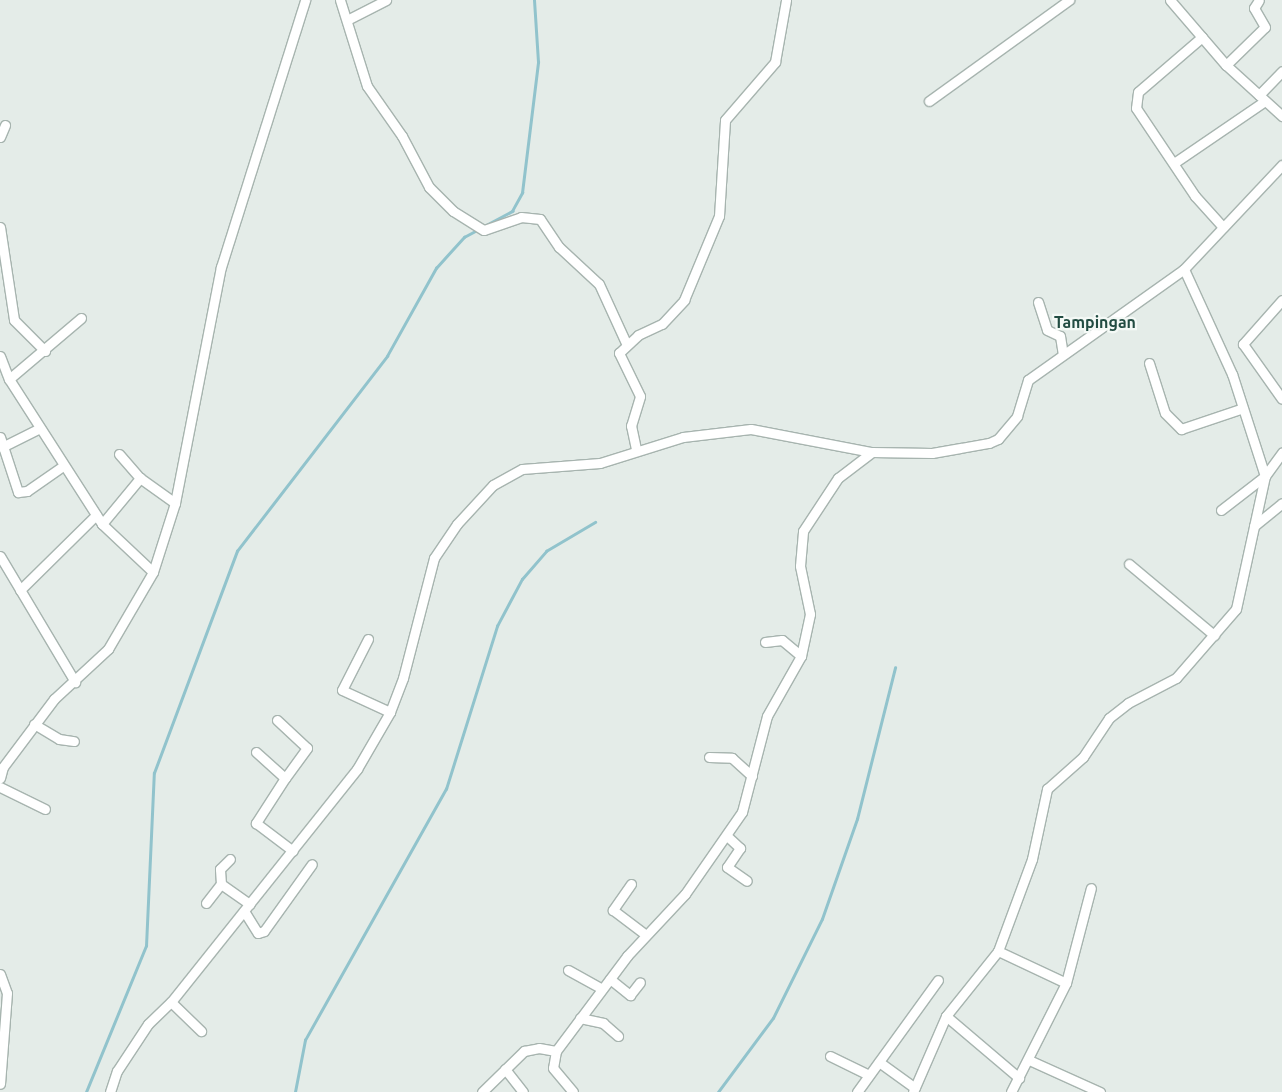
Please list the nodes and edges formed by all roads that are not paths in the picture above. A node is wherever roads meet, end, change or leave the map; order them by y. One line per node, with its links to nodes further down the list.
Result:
1 (305, 0): 43 (street)
2 (340, 0): 8 (street)
3 (386, 0): 8 (street)
4 (786, 0): 25 (street)
5 (1068, 0): 13 (street)
6 (1170, 0): 9 (street)
7 (1259, 0): 10 (street)
8 (346, 20): 25 (street)
9 (1202, 37): 10 (street); 17 (street)
10 (1226, 64): 12 (street)
11 (1282, 71): 12 (street)
12 (1262, 98): 14 (street); 17 (street)
13 (929, 101)
14 (1282, 116)
15 (5, 125): 16 (street)
16 (0, 137)
17 (1174, 163): 19 (street)
18 (1282, 165): 19 (street)
19 (1223, 227): 21 (street)
20 (0, 228): 26 (street)
21 (1184, 269): 27 (street); 32 (street)
22 (1282, 300): 31 (street)
23 (1038, 302): 27 (street)
24 (81, 318): 26 (street)
25 (626, 343): 36 (street)
26 (45, 351): 30 (street)
27 (1063, 354): 37 (street)
28 (0, 356): 30 (street)
29 (1149, 363): 32 (street)
30 (9, 379): 33 (street)
31 (1282, 399)
32 (1243, 408): 41 (street)
33 (40, 428): 35 (street); 40 (street)
34 (0, 438): 35 (street)
35 (3, 447): 40 (street)
36 (636, 448): 37 (street); 58 (street)
37 (872, 452): 56 (street)
38 (1282, 453): 41 (street)
39 (119, 454): 42 (street)
40 (63, 466): 46 (street)
41 (1264, 476): 45 (street); 48 (street)
42 (140, 478): 43 (street); 47 (street)
43 (175, 503): 51 (street)
44 (1282, 503): 48 (street)
45 (1221, 510)
46 (96, 515): 47 (street); 52 (street)
47 (102, 524): 51 (street)
48 (1254, 526): 53 (street)
49 (0, 556): 52 (street)
50 (1129, 564): 53 (street)
51 (153, 572): 57 (street)
52 (20, 590): 57 (street)
53 (1214, 635): 80 (street)
54 (368, 639): 58 (street)
55 (765, 642): 56 (street)
56 (801, 656): 64 (street)
57 (76, 682): 60 (street)
58 (390, 712): 70 (street)
59 (277, 720): 66 (street)
60 (34, 724): 61 (street); 65 (street)
61 (74, 741)
62 (256, 752): 66 (street)
63 (709, 758): 64 (street)
64 (752, 776): 69 (street)
65 (0, 778)
66 (285, 778): 70 (street)
67 (0, 787): 68 (street)
68 (45, 808)
69 (728, 836): 73 (street); 79 (street)
70 (293, 851): 78 (street)
71 (230, 858): 74 (street)
72 (312, 864): 78 (street)
73 (747, 881)
74 (221, 884): 77 (street); 78 (street)
75 (631, 884): 79 (street)
76 (1091, 888): 86 (street)
77 (206, 903)
78 (247, 907): 88 (street)
79 (646, 935): 83 (street)
80 (998, 952): 86 (street); 89 (street)
81 (568, 970): 87 (street)
82 (0, 974): 100 (street)
83 (610, 979): 85 (street); 87 (street)
84 (938, 980): 96 (street)
85 (640, 982)
86 (1066, 983): 95 (street)
87 (602, 989): 90 (street)
88 (171, 1002): 91 (street); 102 (street)
89 (946, 1016): 99 (street); 101 (street)
90 (580, 1018): 92 (street); 93 (street)
91 (201, 1031)
92 (618, 1036)
93 (556, 1051): 97 (street); 105 (street)
94 (830, 1056): 98 (street)
95 (1029, 1060): 99 (street); 108 (street)
96 (879, 1062): 98 (street); 101 (street)
97 (505, 1069): 103 (street); 104 (street)
98 (869, 1075): 106 (street)
99 (1018, 1078): 107 (street)
100 (0, 1084)
101 (914, 1090)
102 (110, 1092)
103 (482, 1092)
104 (524, 1092)
105 (572, 1092)
106 (857, 1092)
107 (1011, 1092)
108 (1100, 1092)

